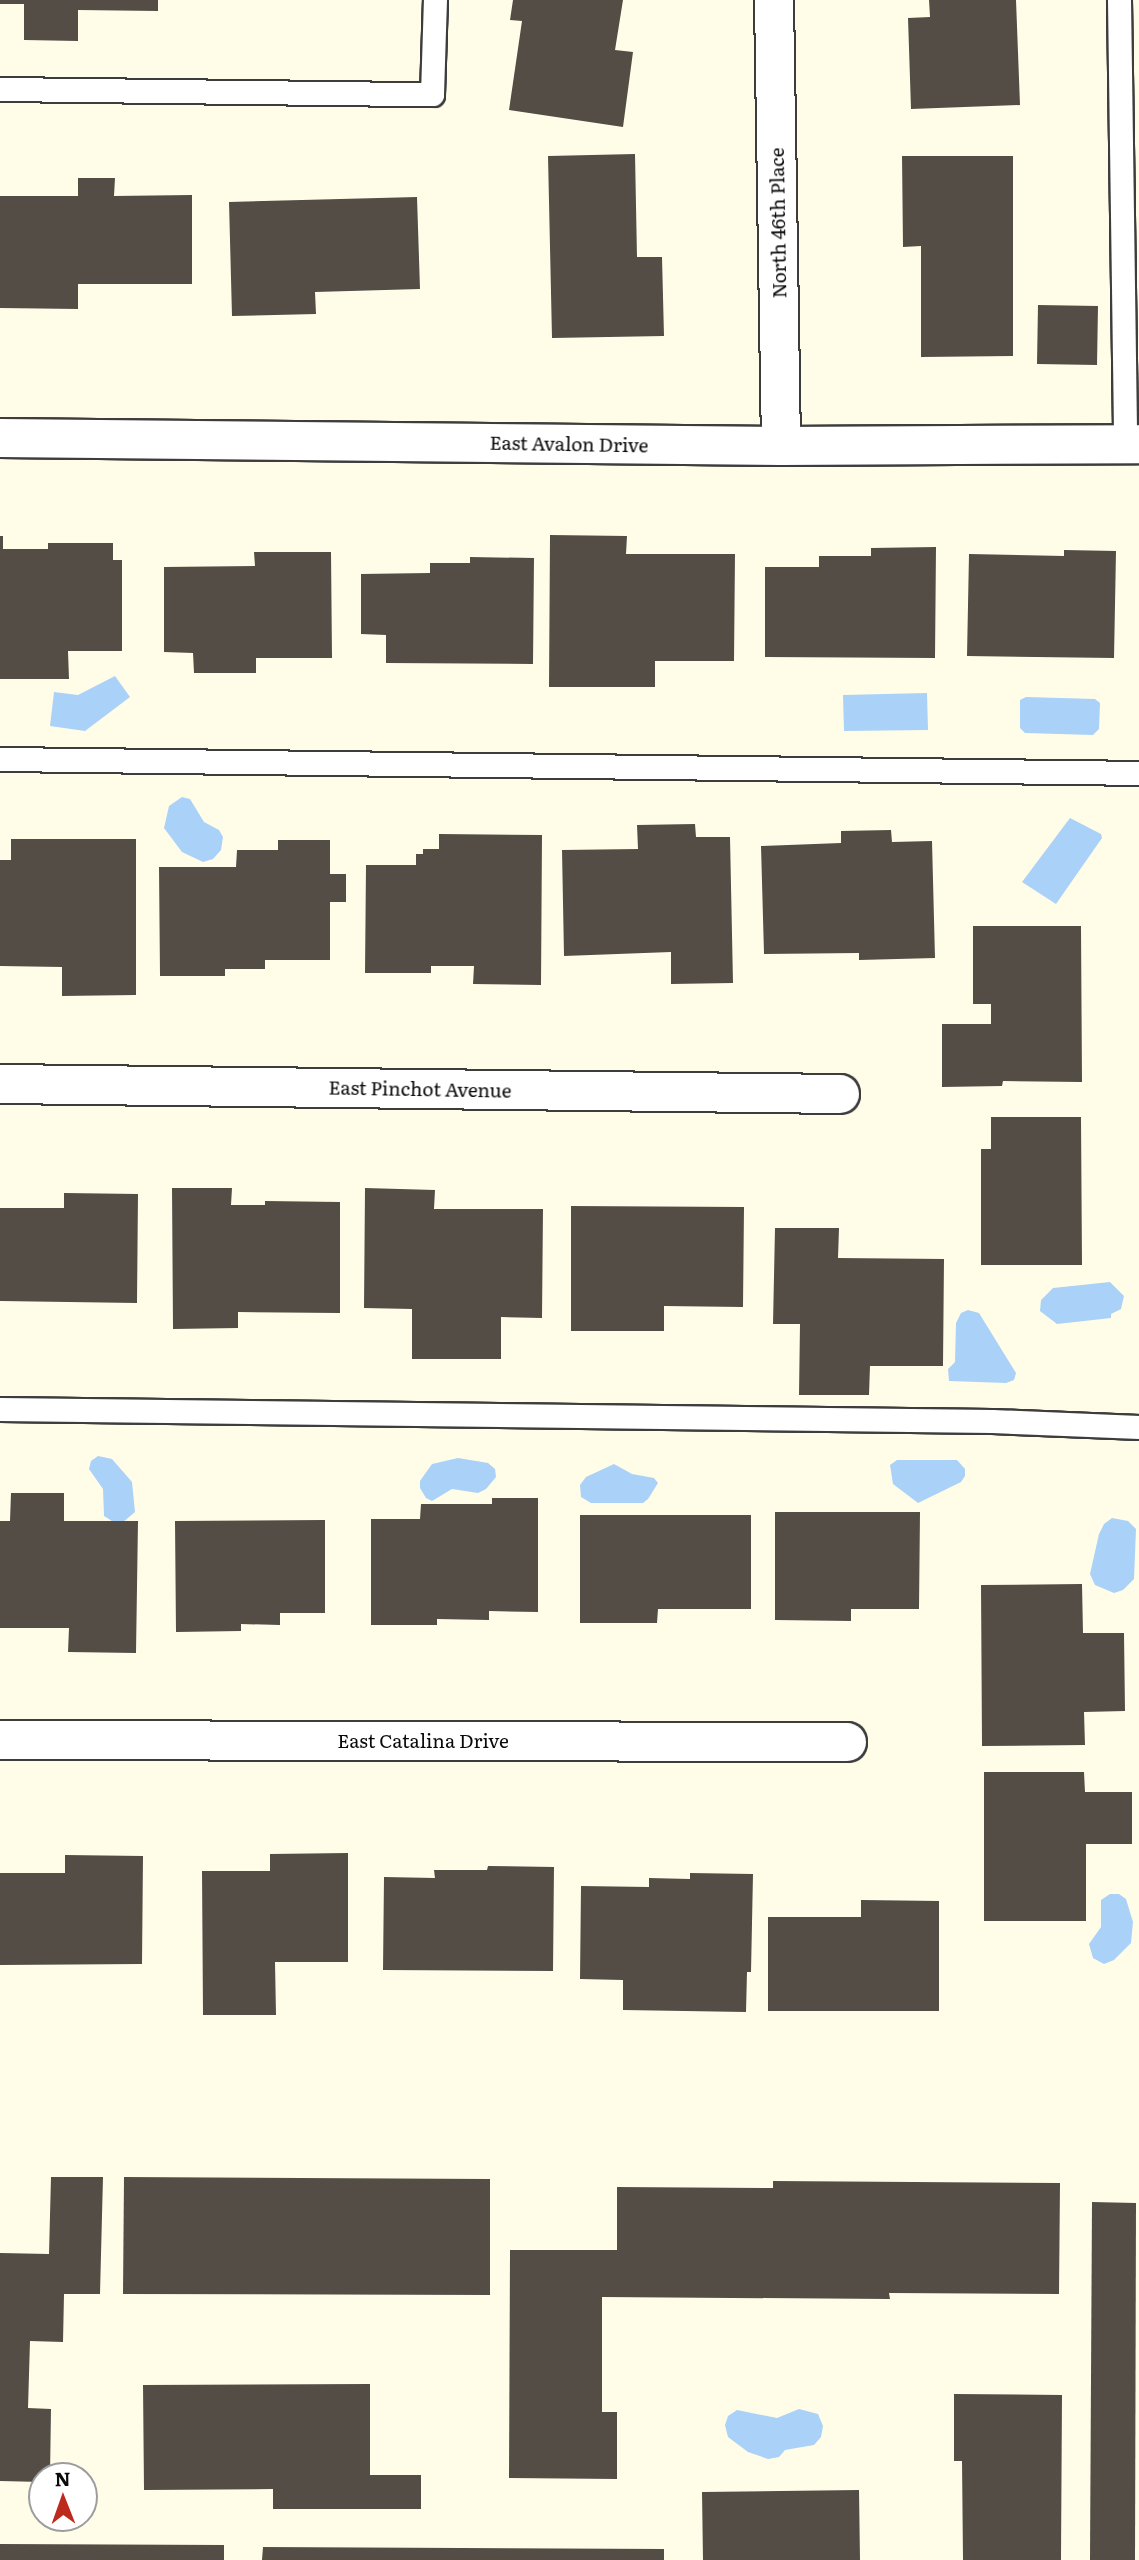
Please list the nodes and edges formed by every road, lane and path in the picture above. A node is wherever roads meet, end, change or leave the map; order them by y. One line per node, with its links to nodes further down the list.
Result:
1 (435, 0): 4 (lane)
2 (774, 0): 7 (street, North 46th Place)
3 (1119, 0): 6 (lane)
4 (0, 89)
5 (0, 438): 7 (street, East Avalon Drive)
6 (1132, 444): 7 (street, East Avalon Drive)
7 (780, 446)
8 (0, 759): 9 (lane)
9 (1139, 773)
10 (0, 1084): 11 (street, East Pinchot Avenue)
11 (840, 1094)
12 (0, 1409): 13 (lane)
13 (1139, 1427)
14 (0, 1740): 15 (street, East Catalina Drive)
15 (846, 1742)

